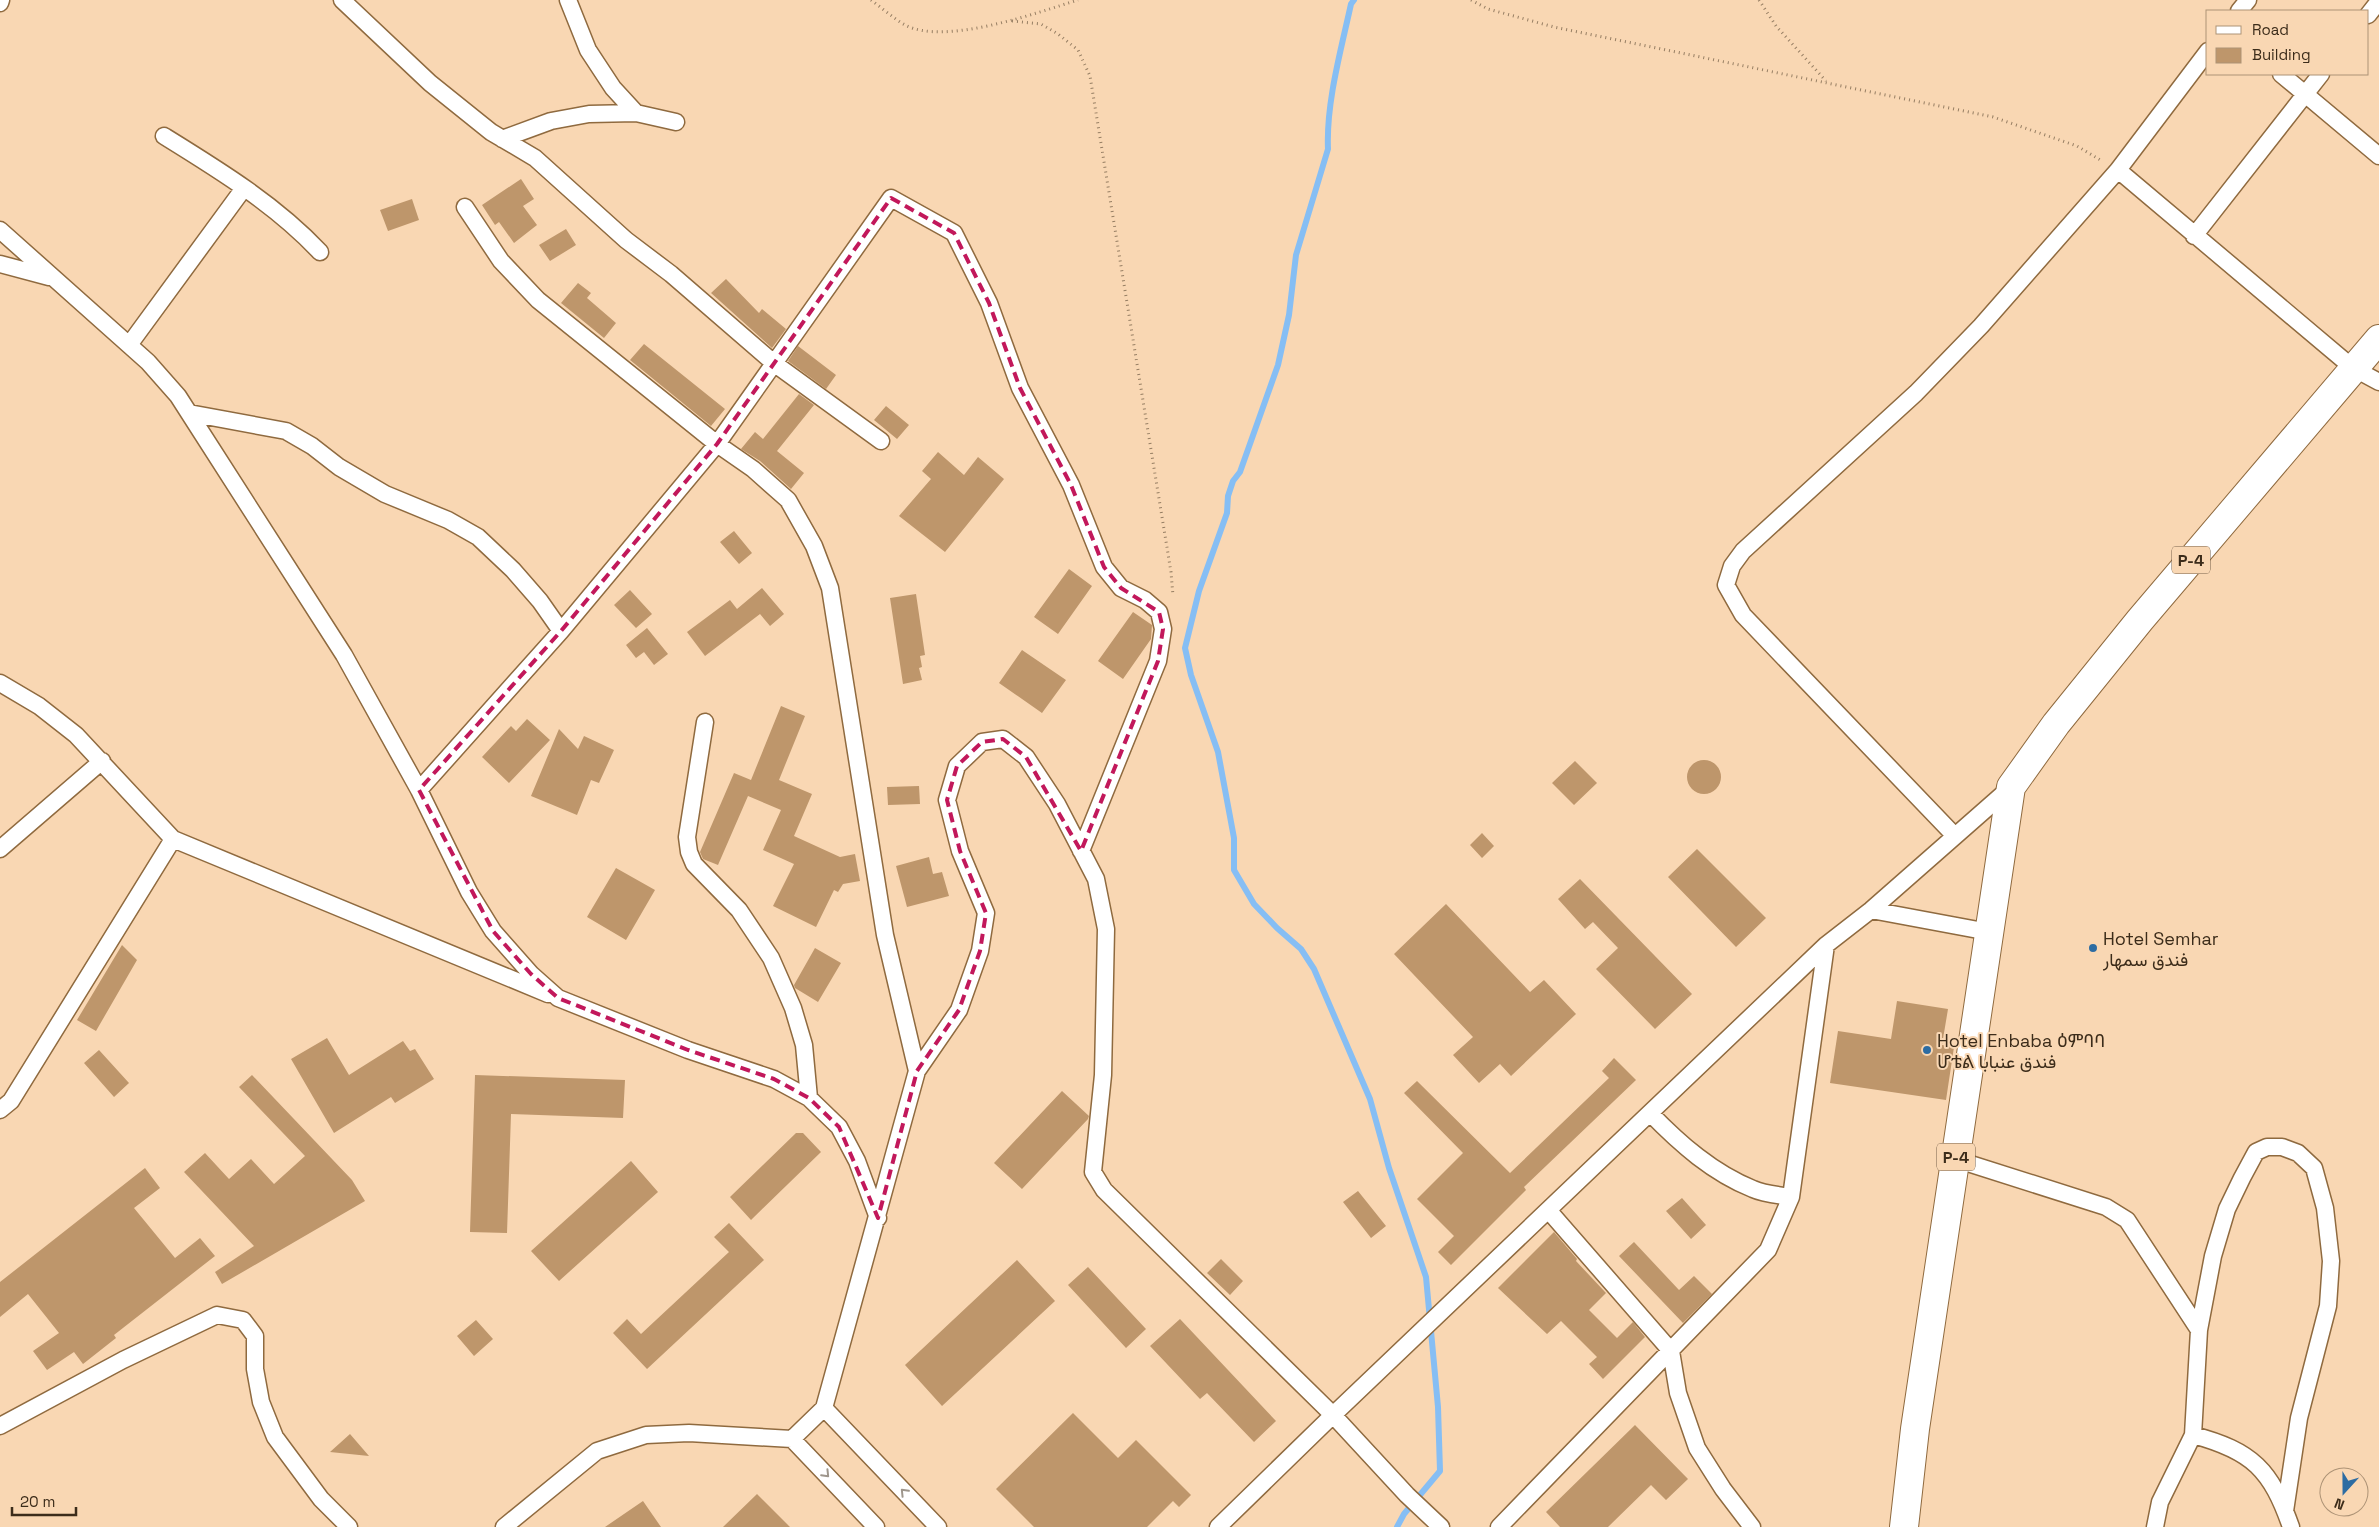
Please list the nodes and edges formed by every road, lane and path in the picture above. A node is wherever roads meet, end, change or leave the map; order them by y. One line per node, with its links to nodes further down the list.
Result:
1 (342, 0): 20 (street)
2 (568, 0): 17 (street)
3 (871, 0): 11 (path)
4 (1078, 0): 11 (path)
5 (1471, 0): 15 (path)
6 (1760, 0): 15 (path)
7 (2248, 0): 9 (street)
8 (2379, 1): 10 (street)
9 (2239, 10)
10 (2369, 14)
11 (1012, 21): 38 (path)
12 (2206, 54): 22 (street)
13 (2282, 75): 16 (street)
14 (2320, 75): 16 (street)
15 (1826, 82): 22 (path)
16 (2305, 94): 21 (street); 26 (street)
17 (636, 113): 18 (street); 20 (street)
18 (676, 122)
19 (164, 136): 23 (street)
20 (502, 138): 32 (street)
21 (2379, 156)
22 (2118, 170): 26 (street); 45 (street)
23 (244, 188): 27 (street); 31 (street)
24 (465, 207): 37 (street)
25 (0, 230): 29 (street)
26 (2194, 236): 33 (street)
27 (320, 252)
28 (0, 264): 29 (street)
29 (54, 279): 31 (street)
30 (2379, 339): 33 (highway, P-4)
31 (129, 345): 35 (street)
32 (775, 364): 36 (street); 37 (street); 48 (street)
33 (2353, 368): 34 (street); 43 (highway, P-4)
34 (2379, 382)
35 (189, 413): 39 (street); 44 (street)
36 (881, 441)
37 (717, 444): 39 (street); 53 (street)
38 (1172, 596)
39 (561, 631): 44 (street)
40 (0, 683): 42 (street)
41 (705, 722): 54 (street)
42 (102, 761): 46 (street); 47 (street)
43 (2011, 787): 45 (street); 50 (highway, P-4)
44 (419, 790): 52 (street)
45 (1955, 836): 49 (street)
46 (173, 839): 52 (street); 55 (street)
47 (0, 849)
48 (1081, 851): 53 (street); 64 (street)
49 (1870, 910): 50 (street); 51 (street)
50 (1989, 932): 57 (highway, P-4)
51 (1826, 945): 56 (street); 58 (street)
52 (558, 998): 54 (street)
53 (917, 1071): 60 (street)
54 (809, 1098): 60 (street)
55 (0, 1110)
56 (1650, 1113): 58 (street); 59 (street)
57 (1955, 1159): 61 (street); 77 (highway, P-4)
58 (1790, 1197): 62 (street)
59 (1549, 1211): 62 (street); 64 (street)
60 (878, 1218): 63 (street)
61 (2199, 1330): 66 (street); 68 (street)
62 (1672, 1351): 75 (street); 76 (street)
63 (824, 1408): 67 (street); 72 (street, one-way to 63)
64 (1333, 1415): 73 (street); 74 (street)
65 (0, 1426): 69 (street)
66 (2193, 1435): 68 (street); 78 (street)
67 (792, 1439): 70 (street); 71 (street, one-way to 71)
68 (2285, 1511): 79 (street)
69 (349, 1527)
70 (504, 1527)
71 (876, 1527)
72 (938, 1527)
73 (1218, 1527)
74 (1441, 1527)
75 (1500, 1527)
76 (1752, 1527)
77 (1904, 1527)
78 (2155, 1527)
79 (2291, 1527)

